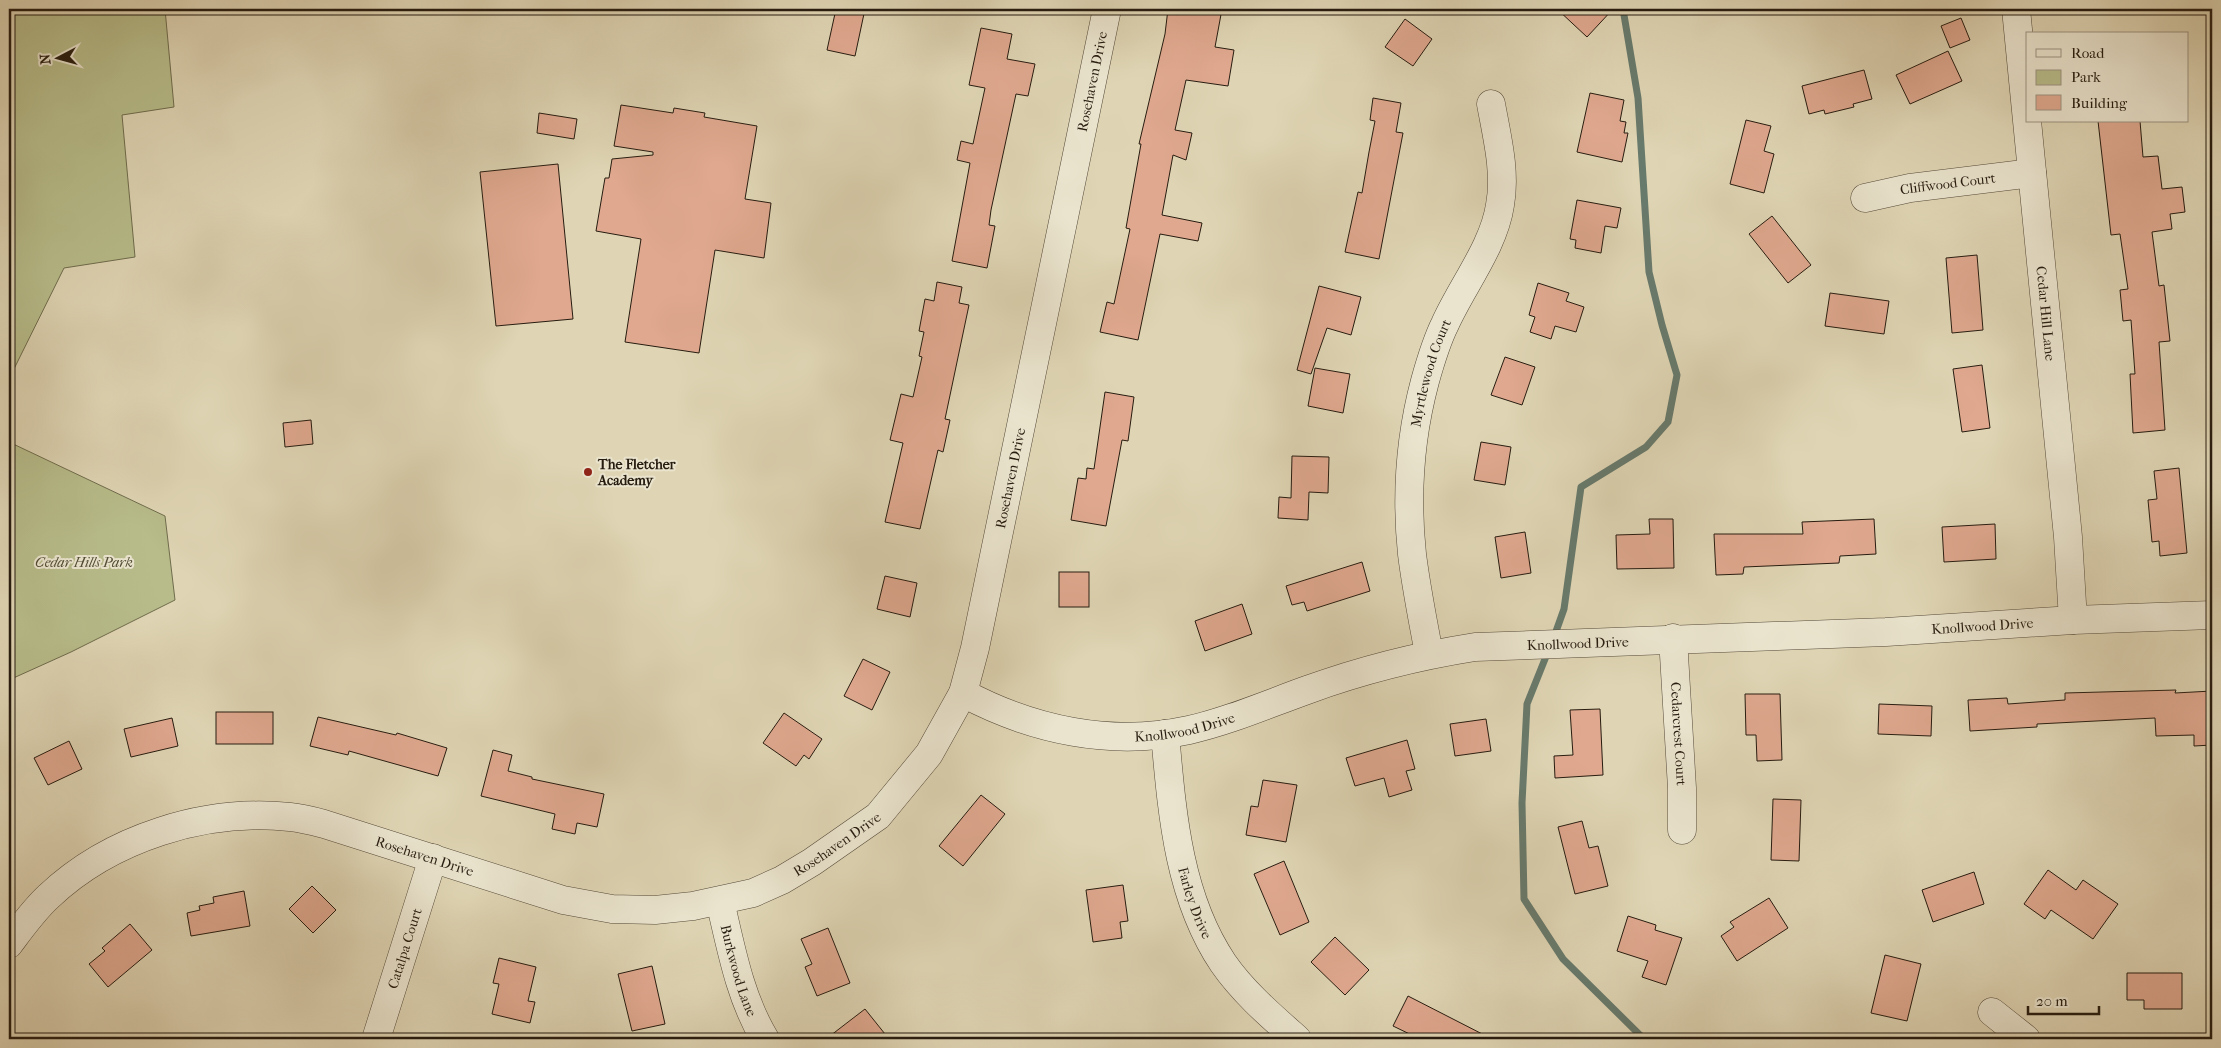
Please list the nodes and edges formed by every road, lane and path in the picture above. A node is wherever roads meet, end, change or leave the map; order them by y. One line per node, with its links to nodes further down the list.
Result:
1 (1107, 9): 12 (street, Rosehaven Drive)
2 (2016, 9): 4 (street, Cedar Hill Lane)
3 (1491, 104): 11 (street, Myrtlewood Court)
4 (2026, 112)
5 (2027, 122): 6 (street, Cedar Hill Lane)
6 (2032, 174): 7 (street, Cliffwood Court); 9 (street, Cedar Hill Lane)
7 (1865, 198)
8 (2212, 615): 9 (street, Knollwood Drive)
9 (2073, 620): 10 (street, Knollwood Drive)
10 (1673, 638): 11 (street, Knollwood Drive); 14 (street, Cedarcrest Court)
11 (1428, 654): 13 (street, Knollwood Drive)
12 (963, 693): 13 (street, Knollwood Drive); 16 (street, Rosehaven Drive)
13 (1166, 734): 21 (street, Farley Drive)
14 (1682, 830)
15 (433, 858): 16 (street, Rosehaven Drive); 17 (street, Rosehaven Drive); 19 (street, Catalpa Court)
16 (720, 901): 20 (street, Burkwood Lane)
17 (9, 944)
18 (1992, 1012): 22 (street)
19 (376, 1039)
20 (765, 1039)
21 (1296, 1039)
22 (2026, 1039)

